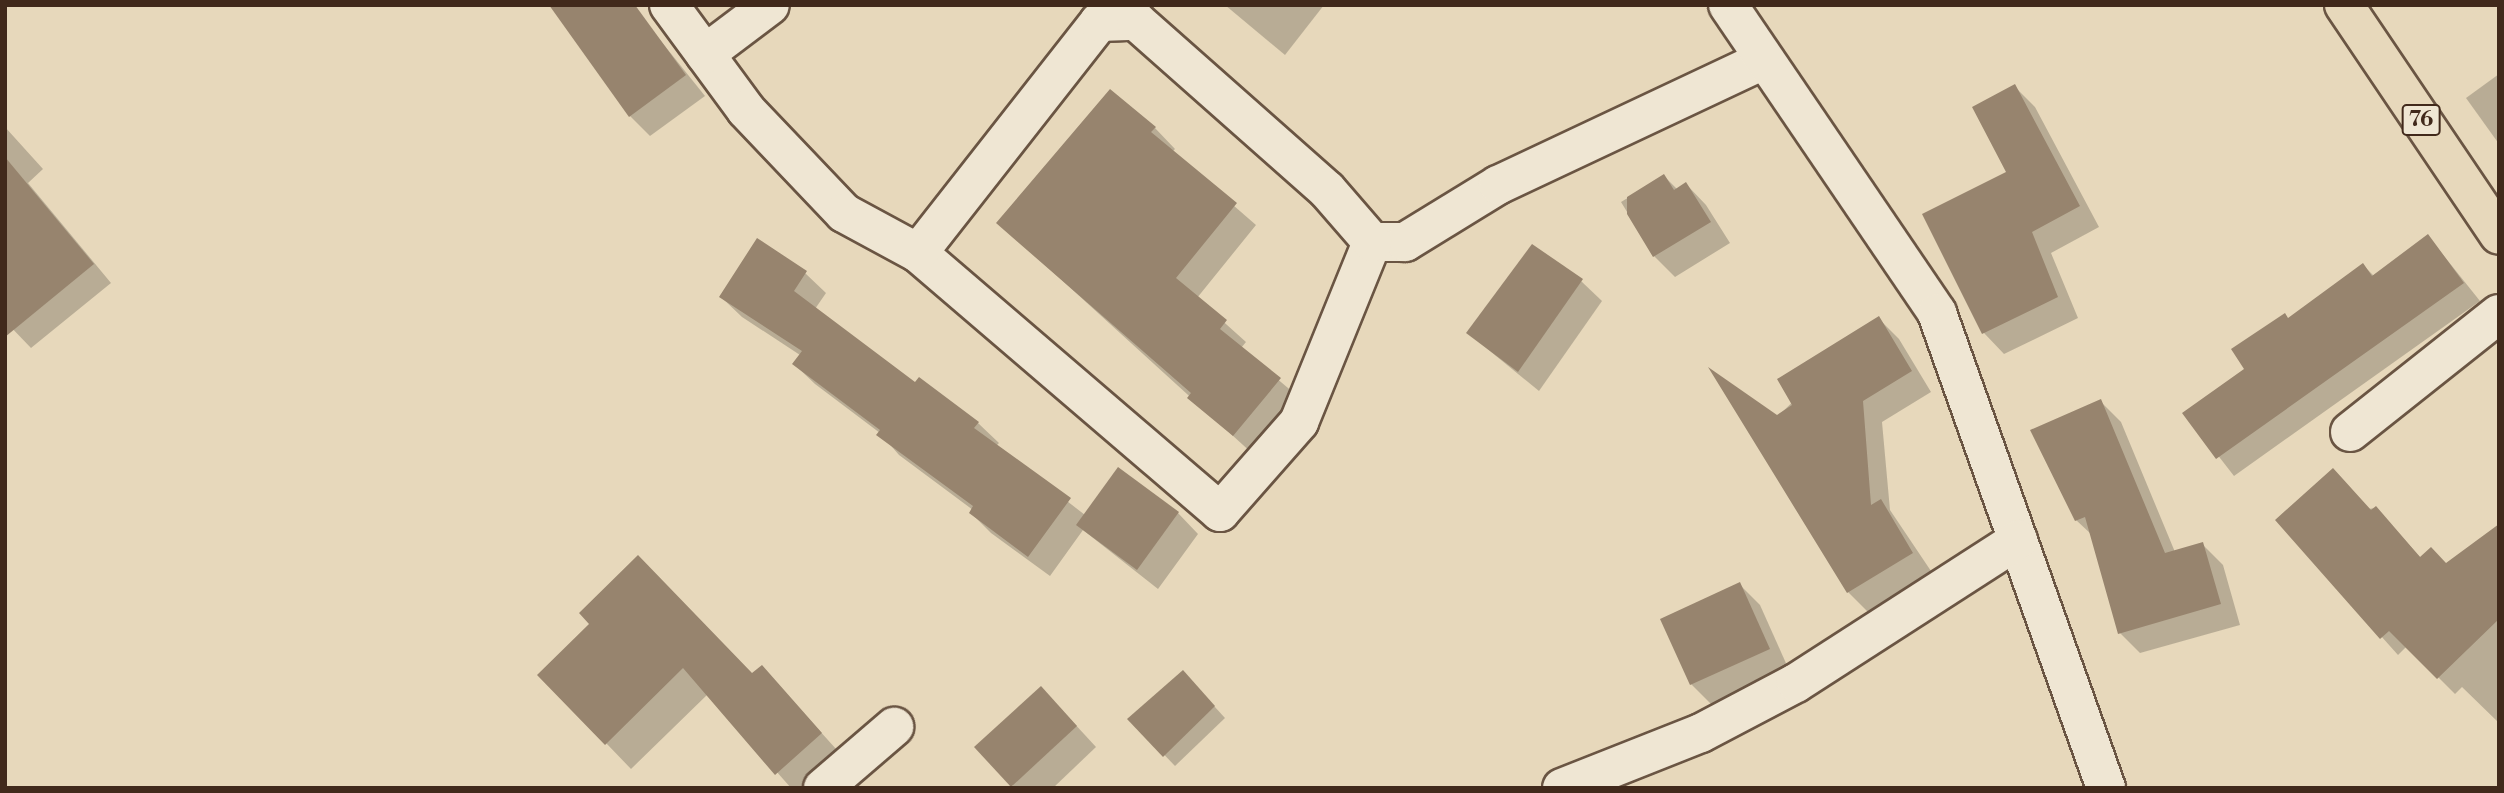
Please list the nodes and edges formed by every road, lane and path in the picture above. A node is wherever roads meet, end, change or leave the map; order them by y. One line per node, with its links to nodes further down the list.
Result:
1 (670, 5): 5 (street)
2 (769, 5): 5 (street)
3 (1728, 5): 6 (street)
4 (2344, 5): 7 (main road, 76)
5 (705, 54): 9 (street)
6 (1762, 61): 8 (street); 12 (street)
7 (2499, 235)
8 (1373, 242): 9 (street); 9 (street)
9 (918, 253)
10 (2499, 314): 11 (street)
11 (2350, 432)
12 (2018, 540): 15 (street); 16 (street)
13 (894, 727): 14 (street)
14 (823, 788)
15 (1562, 788)
16 (2106, 788)

